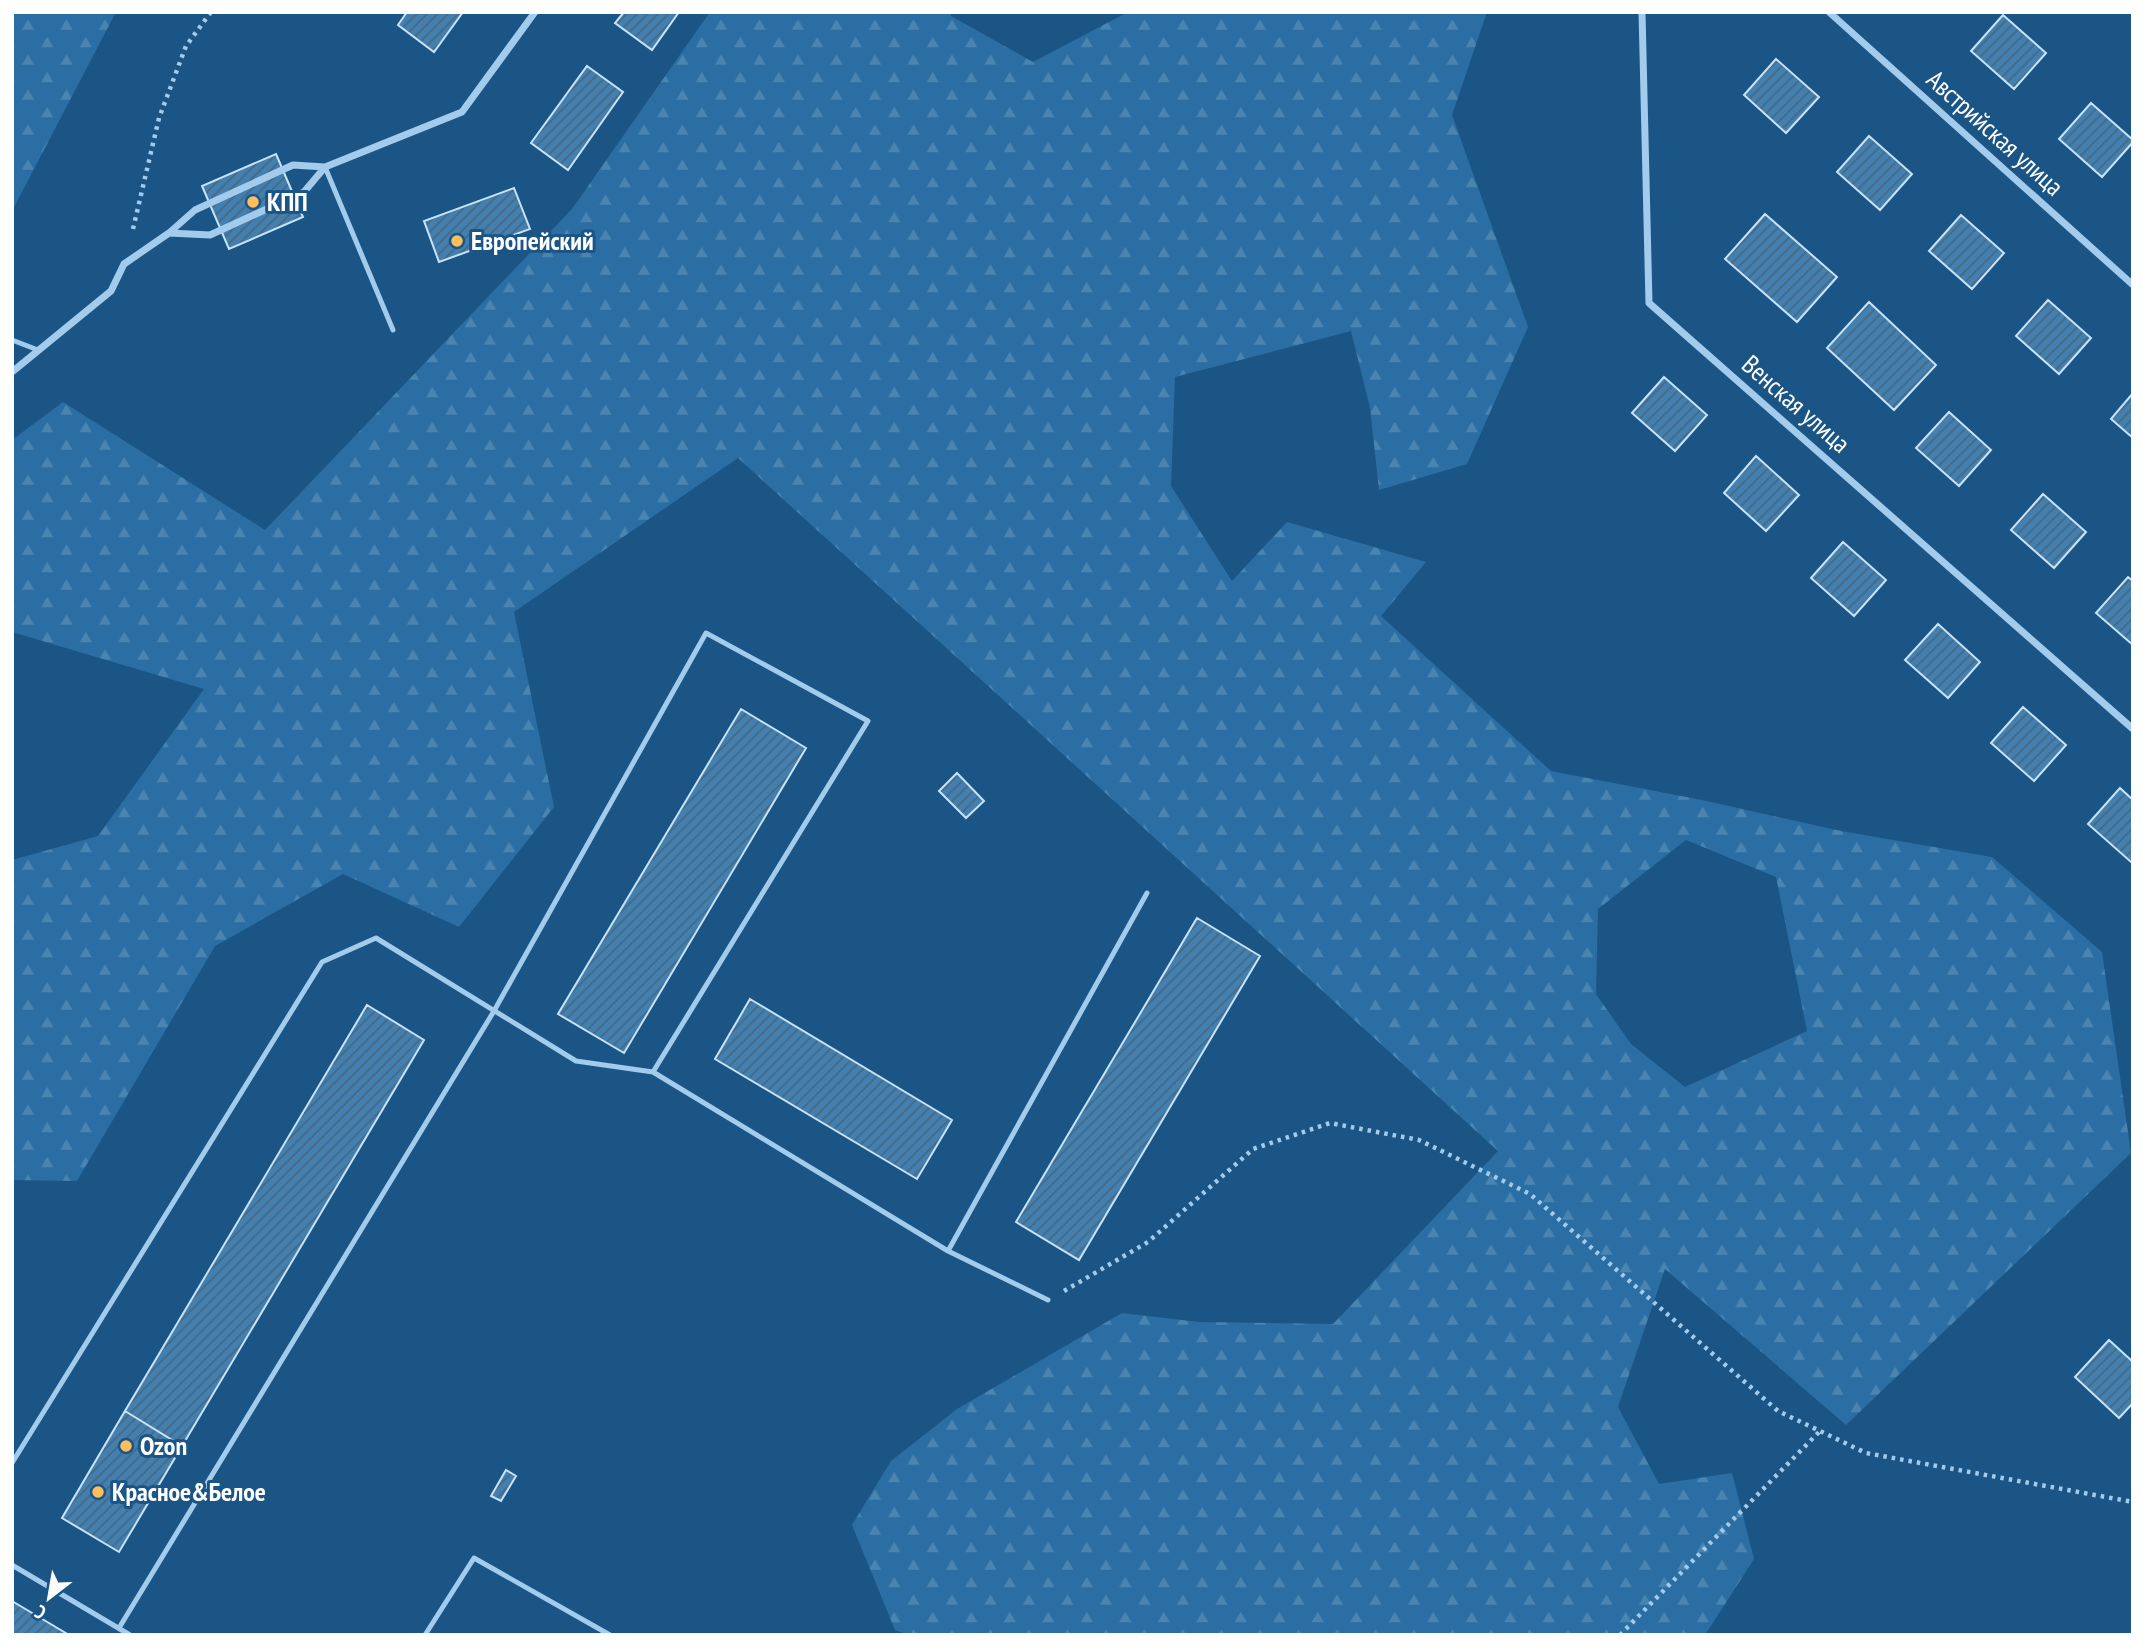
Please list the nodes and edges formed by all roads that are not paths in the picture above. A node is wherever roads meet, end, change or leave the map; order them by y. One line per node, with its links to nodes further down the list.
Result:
1 (535, 12): 4 (street)
2 (1642, 12): 11 (street, Венская улица)
3 (1829, 12): 6 (street, Австрийская улица)
4 (326, 167): 5 (street); 5 (street); 7 (lane)
5 (169, 233): 9 (street)
6 (2133, 285)
7 (393, 330)
8 (12, 340): 9 (lane)
9 (38, 350): 10 (street)
10 (12, 372)
11 (2133, 729)
12 (1147, 893): 15 (lane)
13 (494, 1011): 14 (lane); 14 (lane); 17 (lane); 19 (lane)
14 (653, 1072): 15 (lane)
15 (948, 1251): 16 (lane)
16 (1048, 1300)
17 (12, 1463)
18 (12, 1565): 19 (lane)
19 (119, 1628): 20 (lane)
20 (130, 1635)
21 (425, 1635): 22 (lane)
22 (610, 1635)

